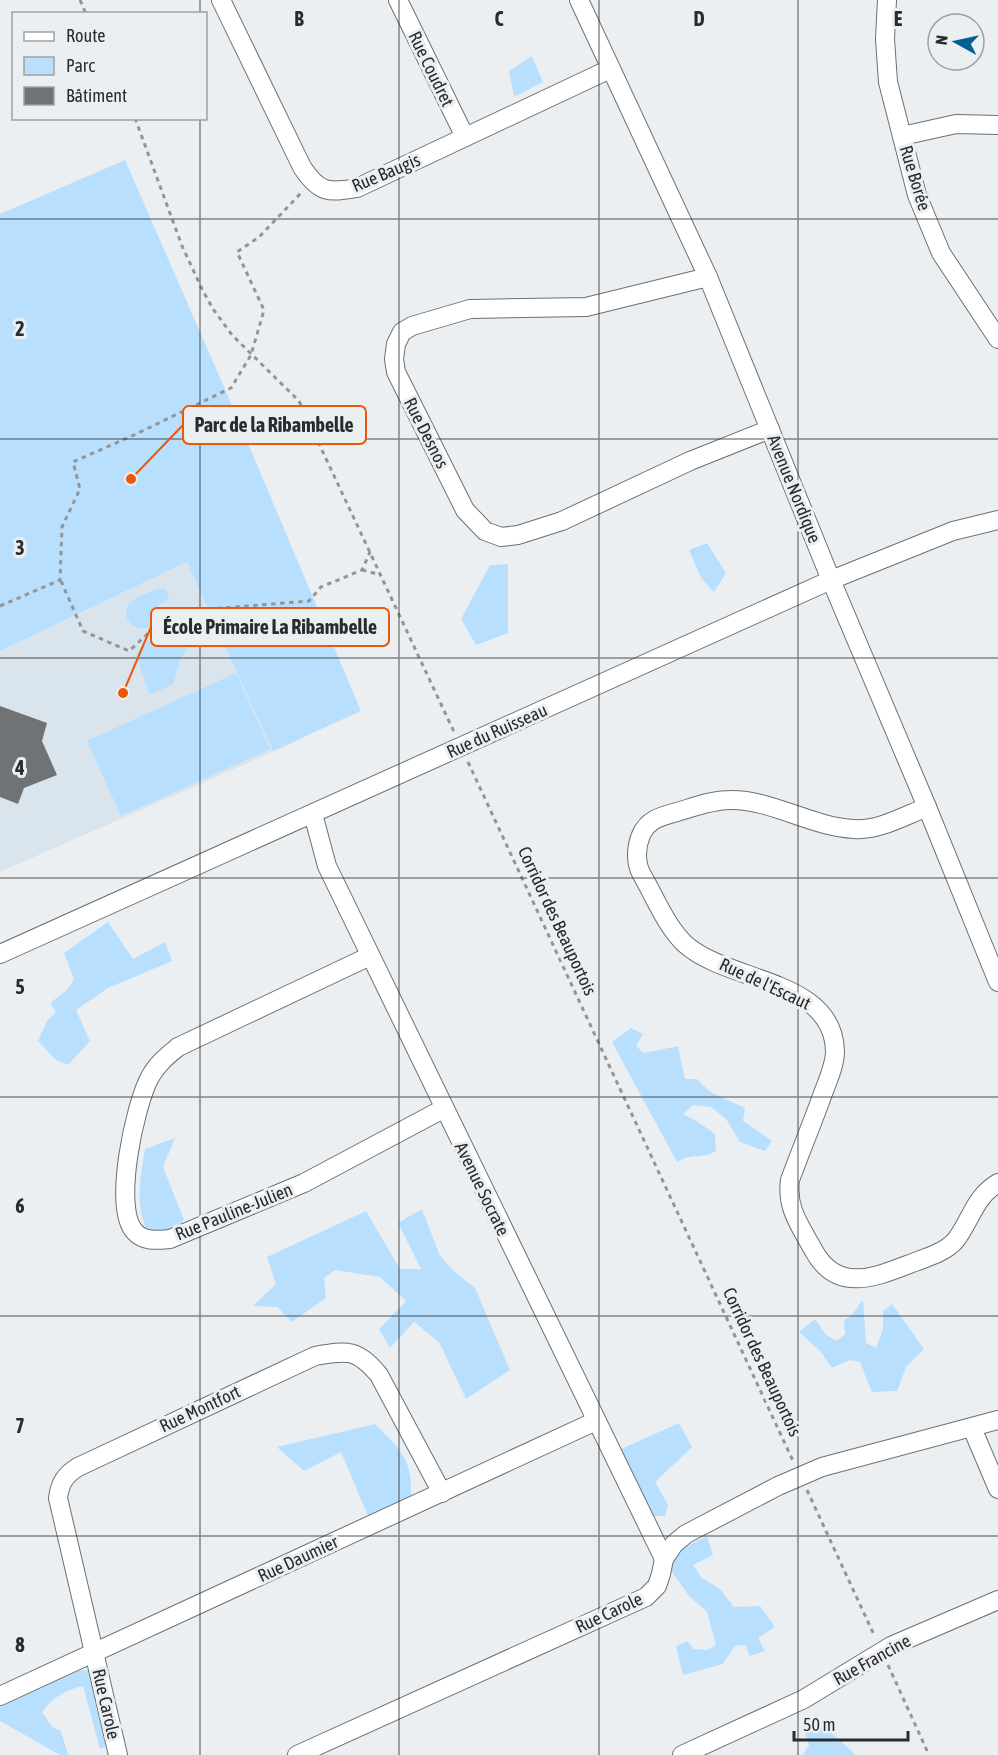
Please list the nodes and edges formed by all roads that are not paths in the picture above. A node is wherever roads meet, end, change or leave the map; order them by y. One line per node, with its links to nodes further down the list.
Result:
1 (221, 0): 8 (street, Rue Baugis)
2 (398, 0): 8 (street, Rue Coudret)
3 (579, 0): 5 (street, Avenue Nordique)
4 (887, 0): 7 (street, Rue Borée)
5 (610, 69): 8 (street, Rue Baugis); 9 (street, Avenue Nordique)
6 (998, 125): 7 (street)
7 (902, 136): 10 (street, Rue Borée)
8 (465, 137)
9 (708, 278): 11 (street, Avenue Nordique); 11 (street, Rue Desnos)
10 (998, 339)
11 (770, 429): 13 (street, Avenue Nordique)
12 (998, 520): 13 (street, Rue du Ruisseau)
13 (831, 580): 14 (street, Avenue Nordique); 15 (street, Rue du Ruisseau)
14 (927, 807): 18 (street, Avenue Nordique); 20 (street, Rue de l'Escaut)
15 (314, 814): 16 (street, Rue du Ruisseau); 17 (street, Avenue Socrate)
16 (0, 954)
17 (370, 956): 19 (street, Avenue Socrate); 19 (street, Rue Pauline-Julien)
18 (998, 982)
19 (443, 1109): 22 (street, Avenue Socrate)
20 (998, 1183)
21 (998, 1420): 23 (street, Rue Carole)
22 (597, 1421): 25 (street, Rue Daumier); 26 (street, Avenue Socrate)
23 (972, 1428): 24 (street); 26 (street, Rue Carole)
24 (998, 1489)
25 (442, 1493): 28 (street, Rue Daumier); 28 (street, Rue Montfort)
26 (663, 1559): 31 (street, Rue Carole)
27 (998, 1600): 32 (street, Rue Francine)
28 (94, 1652): 29 (street, Rue Daumier); 30 (street, Rue Carole)
29 (0, 1696)
30 (118, 1755)
31 (297, 1755)
32 (682, 1755)

